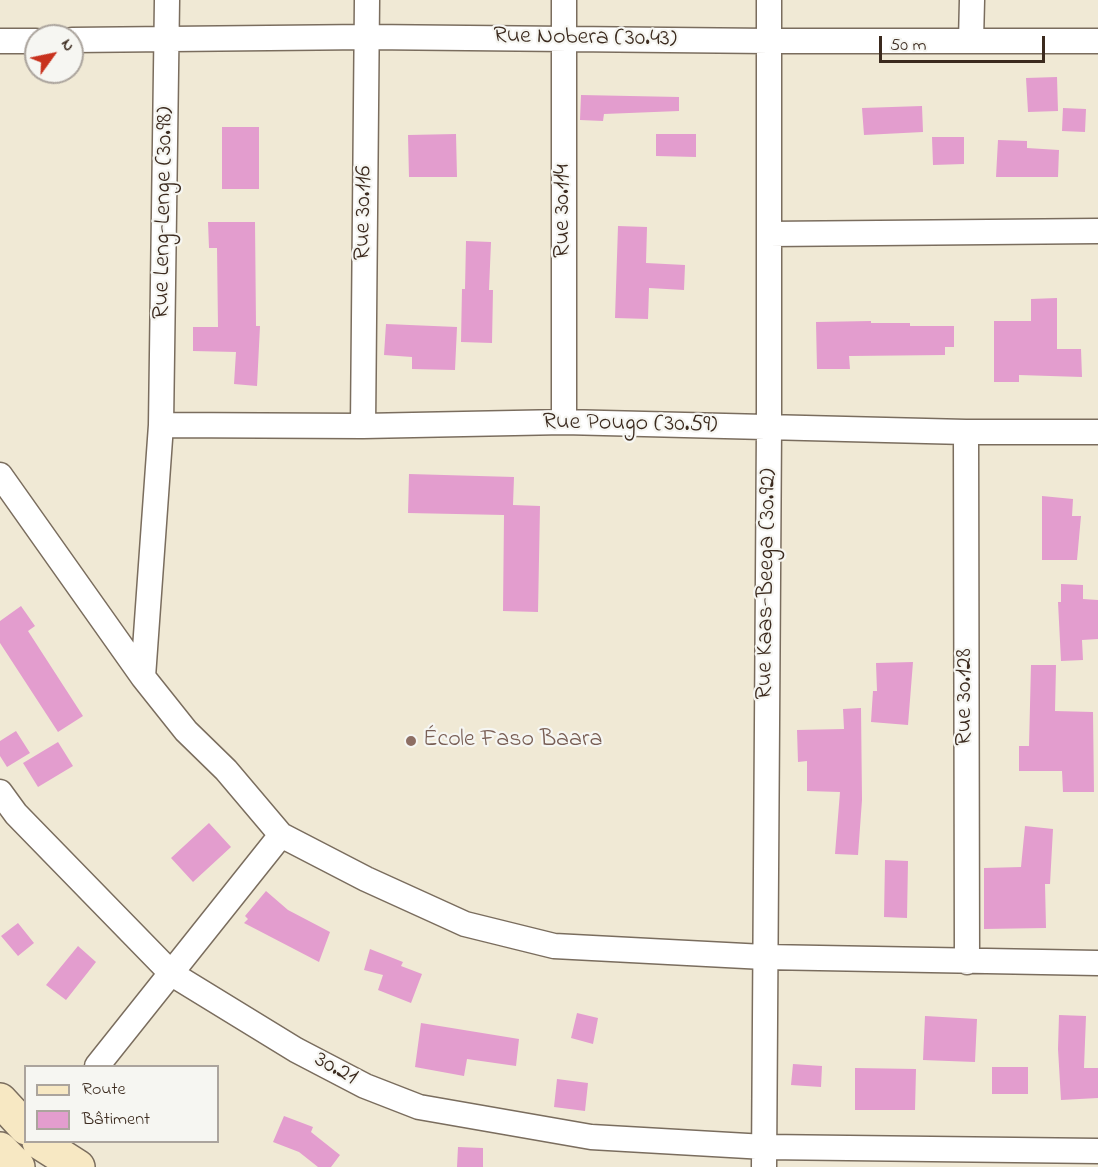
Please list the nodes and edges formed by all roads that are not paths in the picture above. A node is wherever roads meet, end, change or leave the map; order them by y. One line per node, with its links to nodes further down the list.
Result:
1 (167, 0): 7 (street, Rue Leng-Lenge (30.98))
2 (367, 0): 6 (street, Rue 30.116)
3 (564, 0): 8 (street, Rue 30.114)
4 (769, 0): 12 (street, Rue Kaas-Beega (30.92))
5 (972, 0): 13 (street)
6 (367, 37): 7 (street, Rue Nobera (30.43)); 8 (street, Rue Nobera (30.43)); 19 (street, Rue 30.116)
7 (168, 39): 9 (street, Rue Nobera (30.43)); 18 (street, Rue Leng-Lenge (30.98))
8 (564, 39): 12 (street, Rue Nobera (30.43)); 17 (street, Rue 30.114)
9 (84, 40)
10 (0, 41): 11 (street)
11 (24, 41)
12 (769, 41): 13 (street, Rue Nobera (30.43)); 16 (street, Rue Kaas-Beega (30.92))
13 (971, 41): 14 (street, Rue Nobera (30.43))
14 (1098, 41)
15 (1098, 231): 16 (street)
16 (769, 234): 20 (street, Rue Kaas-Beega (30.92))
17 (564, 422): 19 (street, Rue Pougo (30.59)); 20 (street, Rue Pougo (30.59))
18 (161, 425): 19 (street, Rue Pougo (30.59)); 24 (street, Rue Leng-Lenge (30.98))
19 (363, 426)
20 (769, 428): 21 (street, Rue Pougo (30.59)); 27 (street, Rue Kaas-Beega (30.92))
21 (966, 432): 22 (street, Rue Pougo (30.59)); 28 (street, Rue 30.128)
22 (1098, 432)
23 (0, 475): 24 (street)
24 (143, 677): 26 (street)
25 (0, 792): 30 (street, 30.21 / 30.21)
26 (281, 835): 27 (street); 30 (street)
27 (764, 957): 28 (street); 37 (street, Rue Kaas-Beega (30.92))
28 (967, 962): 29 (street)
29 (1098, 963)
30 (172, 974): 31 (street); 37 (street, 30.21 / 30.21)
31 (98, 1065)
32 (0, 1100): 33 (main road)
33 (24, 1126)
34 (41, 1143): 39 (main road)
35 (0, 1149): 38 (main road)
36 (1098, 1150): 37 (street, 30.21)
37 (764, 1157)
38 (18, 1167)
39 (78, 1167)

